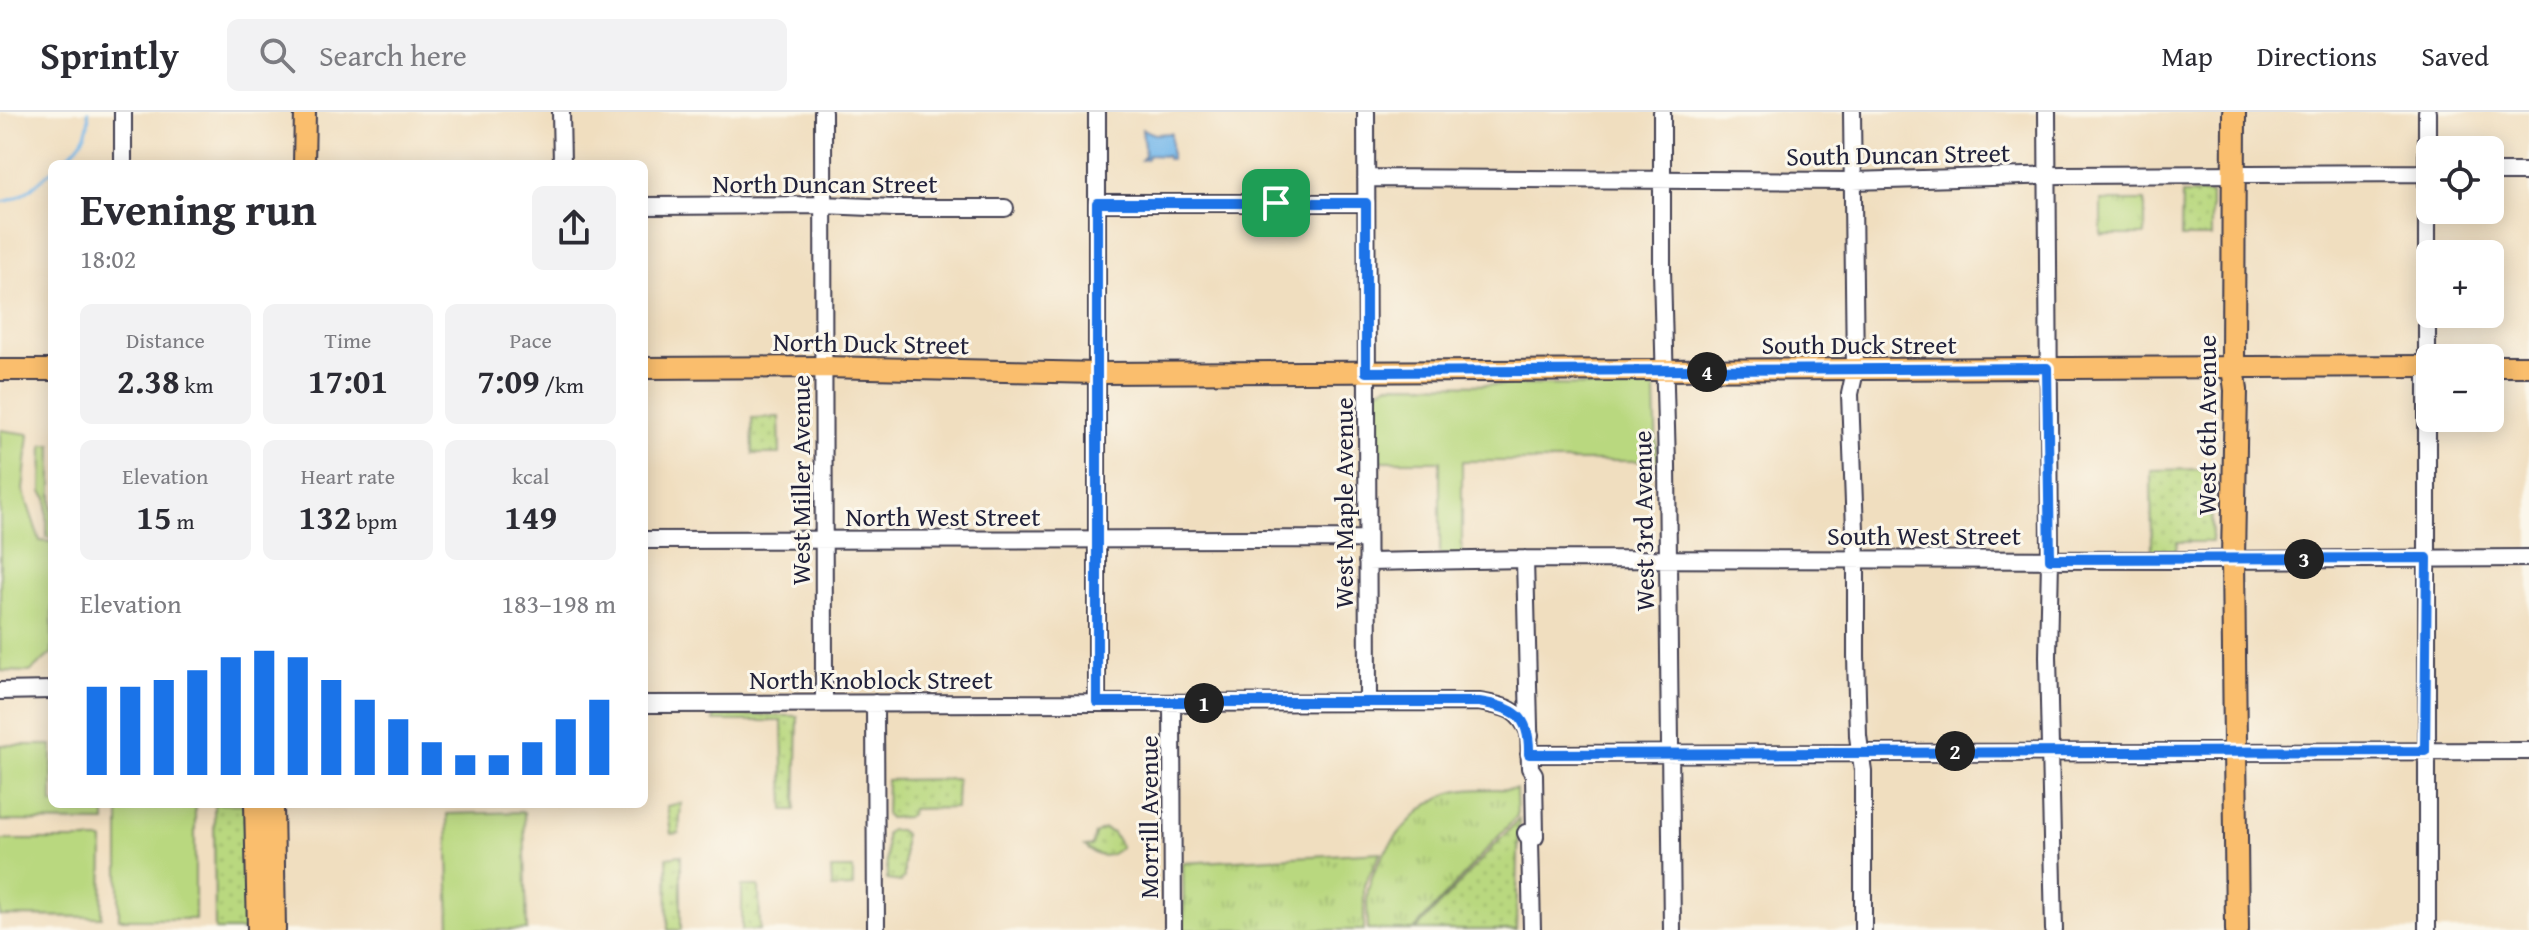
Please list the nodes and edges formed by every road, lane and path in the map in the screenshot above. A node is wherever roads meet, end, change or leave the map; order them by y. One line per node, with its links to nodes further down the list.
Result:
1 (123, 112): 13 (street)
2 (305, 112): 14 (main road)
3 (561, 112): 15 (street)
4 (823, 112): 26 (street, West Miller Avenue)
5 (1097, 112): 24 (street)
6 (1366, 112): 21 (street, West Maple Avenue)
7 (1662, 112): 22 (street, West 3rd Avenue)
8 (1852, 112): 23 (street)
9 (2047, 112): 20 (street)
10 (2234, 112): 19 (highway, West 6th Avenue)
11 (2427, 112): 12 (street)
12 (2427, 136)
13 (123, 160)
14 (304, 160)
15 (562, 160)
16 (2504, 172): 17 (street)
17 (2529, 172)
18 (2416, 173): 19 (street, South Duncan Street)
19 (2234, 175): 20 (street, South Duncan Street); 35 (highway, West 6th Avenue)
20 (2047, 176): 23 (street, South Duncan Street); 37 (street)
21 (1366, 178): 22 (street, South Duncan Street); 25 (street, West Maple Avenue)
22 (1663, 180): 23 (street, South Duncan Street); 42 (street, West 3rd Avenue)
23 (1853, 181): 40 (street)
24 (1097, 203): 25 (street); 43 (street)
25 (1366, 203): 41 (street, West Maple Avenue)
26 (823, 205): 27 (street, North Duncan Street); 28 (street, North Duncan Street); 34 (street, West Miller Avenue)
27 (648, 206)
28 (1005, 208)
29 (2428, 224): 30 (street)
30 (2428, 344)
31 (2416, 366): 35 (main road, South Duck Street)
32 (2504, 366): 33 (main road)
33 (2529, 366)
34 (823, 367): 36 (main road, North Duck Street); 43 (main road, North Duck Street); 47 (street, West Miller Avenue)
35 (2233, 367): 37 (main road, South Duck Street); 55 (highway, West 6th Avenue)
36 (648, 368)
37 (2047, 368): 40 (main road, South Duck Street); 54 (street)
38 (0, 370): 39 (main road)
39 (48, 370)
40 (1855, 371): 42 (main road, South Duck Street); 49 (street)
41 (1366, 372): 42 (main road, South Duck Street); 43 (main road, South Duck Street); 45 (street, West Maple Avenue)
42 (1665, 372): 53 (street, West 3rd Avenue)
43 (1097, 373): 48 (street)
44 (2428, 432): 50 (street)
45 (1367, 539): 48 (street); 56 (street, West Maple Avenue)
46 (648, 540): 47 (street, North West Street)
47 (824, 540): 48 (street, North West Street); 61 (street, West Miller Avenue)
48 (1097, 540): 59 (street)
49 (1856, 558): 53 (street, South West Street); 54 (street, South West Street); 66 (street)
50 (2427, 558): 51 (street, South West Street); 55 (street, South West Street); 69 (street)
51 (2529, 558)
52 (1525, 559): 53 (street, South West Street); 56 (street, South West Street); 65 (street)
53 (1667, 559): 71 (street, West 3rd Avenue)
54 (2050, 559): 55 (street, South West Street); 67 (street)
55 (2233, 559): 68 (highway, West 6th Avenue)
56 (1367, 562): 60 (street, West Maple Avenue)
57 (48, 690): 58 (street)
58 (0, 691)
59 (1097, 702): 62 (street, North Knoblock Street); 63 (street, North Knoblock Street)
60 (1368, 702): 63 (street, North Knoblock Street); 65 (street, North Knoblock Street)
61 (824, 703): 62 (street, North Knoblock Street); 64 (street, North Knoblock Street)
62 (875, 703): 77 (street)
63 (1172, 703): 78 (street, Morrill Avenue)
64 (651, 704)
65 (1530, 735): 72 (street)
66 (1860, 751): 67 (street); 71 (street); 81 (street)
67 (2051, 751): 68 (street); 82 (street)
68 (2235, 751): 69 (street); 83 (highway, West 6th Avenue)
69 (2425, 751): 70 (street); 84 (street)
70 (2529, 751)
71 (1670, 753): 72 (street); 80 (street, West 3rd Avenue)
72 (1530, 761): 79 (street)
73 (255, 808): 75 (main road)
74 (273, 808): 76 (main road)
75 (258, 930)
76 (275, 930)
77 (876, 930)
78 (1173, 930)
79 (1532, 930)
80 (1672, 930)
81 (1863, 930)
82 (2054, 930)
83 (2237, 930)
84 (2427, 930)

